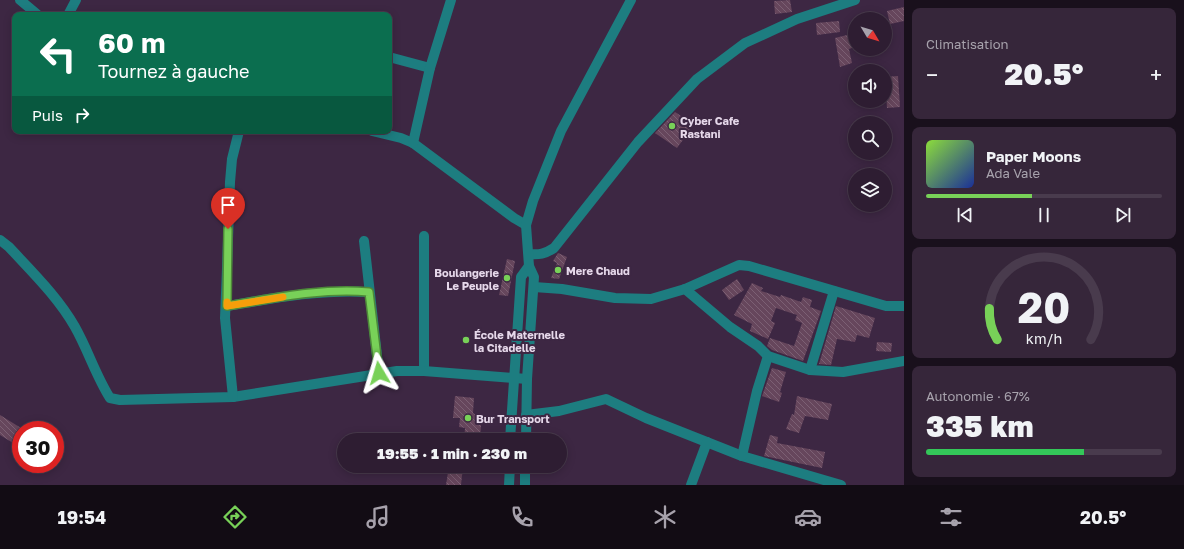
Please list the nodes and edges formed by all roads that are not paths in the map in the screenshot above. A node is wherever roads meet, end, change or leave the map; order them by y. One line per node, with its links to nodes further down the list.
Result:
1 (20, 0): 6 (street)
2 (76, 0): 7 (street)
3 (451, 0): 9 (street)
4 (631, 0): 13 (street)
5 (855, 0): 17 (street)
6 (34, 12)
7 (70, 12)
8 (392, 58): 9 (street)
9 (430, 68): 12 (street)
10 (239, 134): 23 (street)
11 (384, 134): 12 (street)
12 (413, 143): 13 (street)
13 (526, 225): 17 (street)
14 (424, 236): 28 (street)
15 (0, 240): 32 (street)
16 (364, 241): 22 (street)
17 (529, 254): 18 (street)
18 (529, 266): 19 (street); 30 (street)
19 (534, 287): 20 (street); 31 (street)
20 (684, 289): 21 (street); 25 (street)
21 (834, 291): 24 (street); 27 (street)
22 (369, 292): 23 (street); 29 (street)
23 (227, 306): 32 (street)
24 (904, 306)
25 (768, 356): 27 (street); 37 (street)
26 (904, 361): 27 (street)
27 (810, 370)
28 (424, 371): 29 (street); 30 (street)
29 (379, 373): 32 (street)
30 (514, 379): 31 (street); 34 (street)
31 (527, 379): 33 (street)
32 (234, 397)
33 (526, 415): 35 (street); 36 (street)
34 (510, 433)
35 (526, 433)
36 (707, 442): 37 (street); 42 (street)
37 (742, 456): 43 (street)
38 (510, 473): 40 (street)
39 (525, 473): 41 (street)
40 (510, 485)
41 (525, 485)
42 (691, 485)
43 (841, 485)

